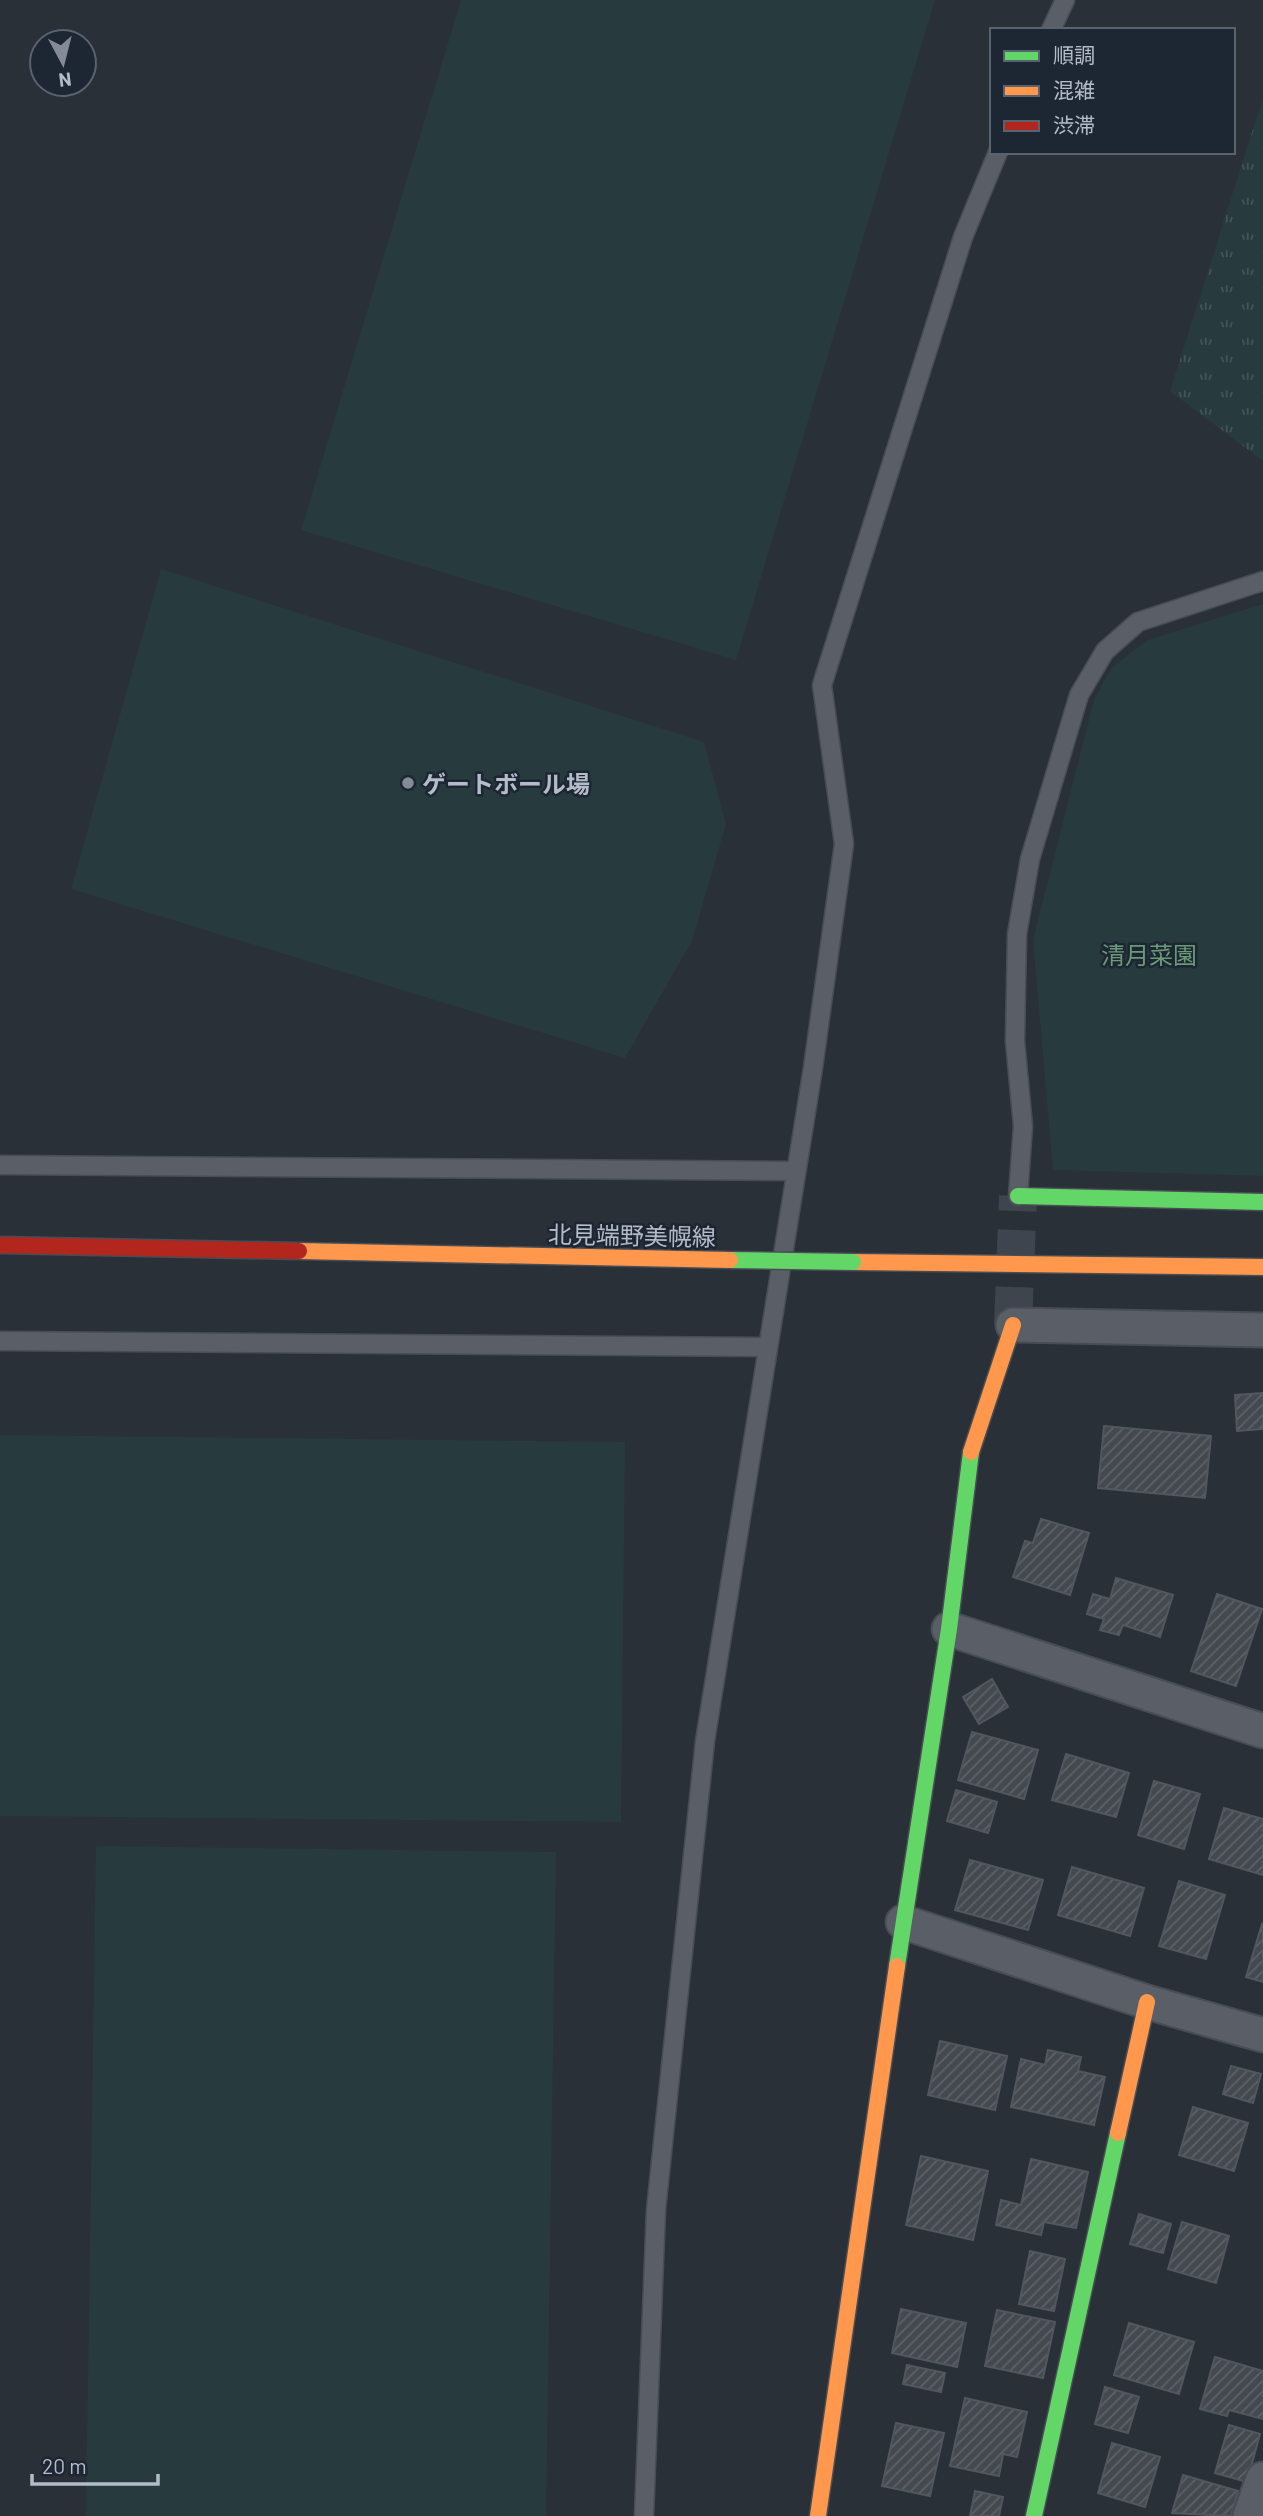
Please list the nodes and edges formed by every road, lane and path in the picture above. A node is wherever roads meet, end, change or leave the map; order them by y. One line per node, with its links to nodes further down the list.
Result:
1 (1065, 0): 2 (lane)
2 (1052, 28)
3 (997, 154): 6 (lane)
4 (1263, 581): 7 (lane)
5 (0, 1165): 6 (lane)
6 (796, 1171): 14 (lane)
7 (1018, 1196): 8 (street)
8 (1263, 1202)
9 (0, 1245): 10 (street, 北見端野美幌線, bridge)
10 (1263, 1267)
11 (1013, 1325): 12 (street); 15 (street)
12 (1263, 1330)
13 (0, 1341): 14 (lane)
14 (768, 1347): 21 (lane)
15 (949, 1629): 16 (street); 17 (street)
16 (1263, 1731)
17 (903, 1922): 18 (street); 22 (street)
18 (1147, 2002): 19 (street); 23 (street)
19 (1263, 2035)
20 (1263, 2479): 24 (street)
21 (644, 2516)
22 (818, 2516)
23 (1034, 2516)
24 (1250, 2516)

